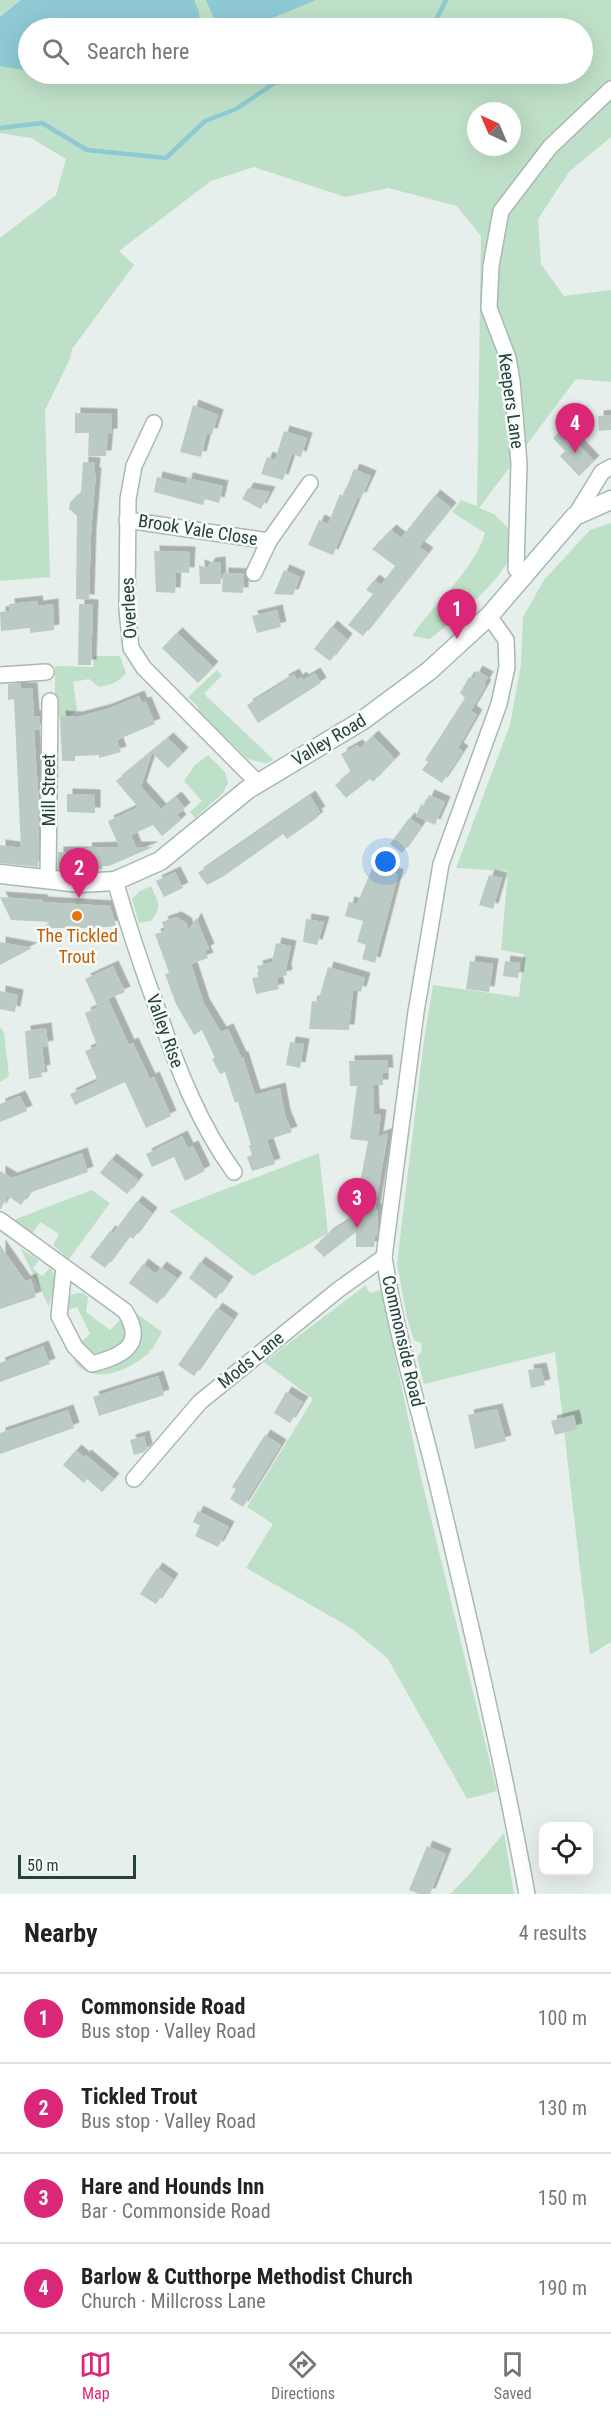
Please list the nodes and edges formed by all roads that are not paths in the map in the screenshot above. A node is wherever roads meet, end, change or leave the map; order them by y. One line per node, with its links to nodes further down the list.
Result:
1 (611, 88): 10 (street, Keepers Lane)
2 (154, 423): 7 (street, Overlees)
3 (611, 467): 6 (street)
4 (310, 483): 8 (street, Brook Vale Close)
5 (611, 500): 6 (main road, Valley Road)
6 (575, 516): 10 (main road, Valley Road)
7 (127, 520): 8 (street, Brook Vale Close); 15 (street, Overlees)
8 (269, 541): 9 (street, Brook Vale Close)
9 (254, 573)
10 (525, 577): 11 (main road, Valley Road)
11 (489, 616): 15 (main road, Valley Road); 21 (street, Commonside Road)
12 (46, 672): 13 (street)
13 (0, 675)
14 (50, 701): 17 (street, Mill Street)
15 (258, 783): 18 (main road, Valley Road)
16 (0, 874): 17 (main road, Valley Road)
17 (48, 880): 18 (main road, Valley Road)
18 (115, 881): 19 (street, Valley Rise)
19 (234, 1172)
20 (0, 1220): 22 (street)
21 (384, 1257): 23 (street, Mods Lane); 24 (street, Commonside Road)
22 (64, 1267): 22 (street)
23 (134, 1479)
24 (527, 1894)

